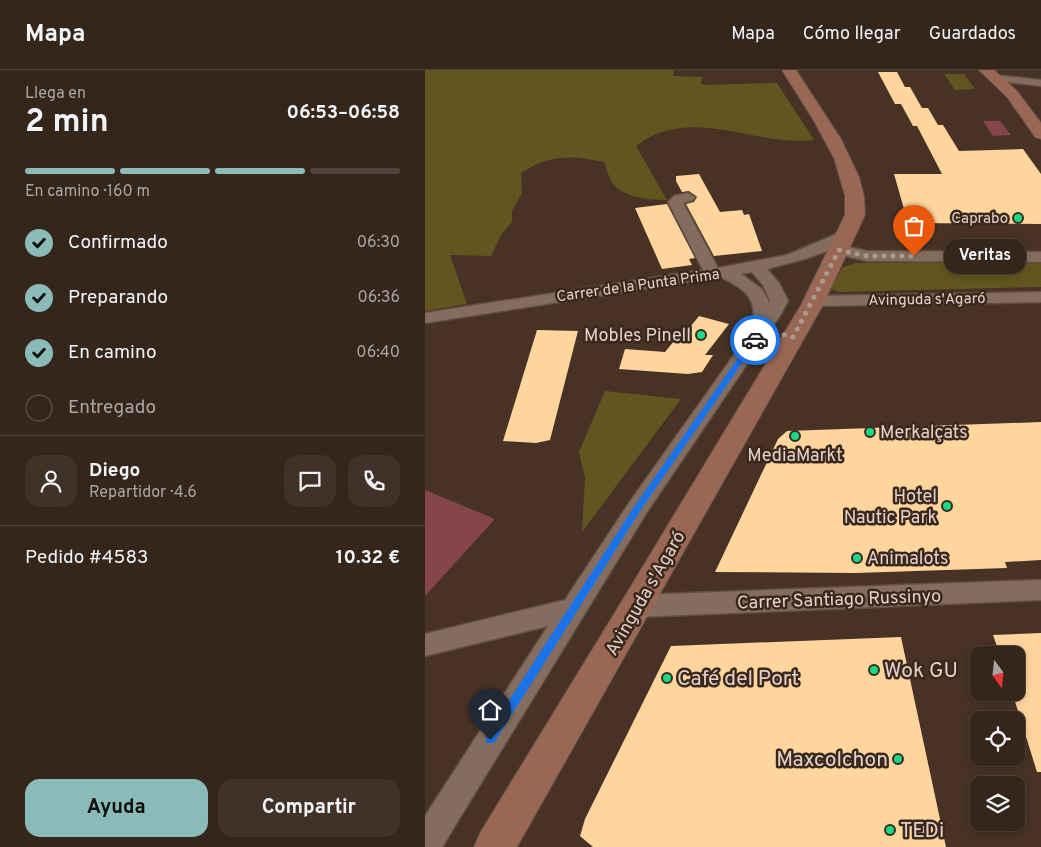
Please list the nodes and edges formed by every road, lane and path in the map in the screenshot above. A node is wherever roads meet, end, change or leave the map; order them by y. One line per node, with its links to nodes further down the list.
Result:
1 (789, 70): 7 (main road, Avinguda s'Agaró)
2 (991, 74): 3 (street); 4 (main road)
3 (1041, 84)
4 (1036, 119): 5 (main road)
5 (1041, 134)
6 (688, 197): 10 (street)
7 (843, 242): 8 (street); 9 (street, Carrer de la Punta Prima); 12 (main road, Avinguda s'Agaró)
8 (1041, 257)
9 (756, 267): 10 (street, Carrer de la Punta Prima); 14 (street)
10 (718, 273): 13 (street, Carrer de la Punta Prima); 14 (street)
11 (1041, 297): 12 (street, Avinguda s'Agaró)
12 (814, 301): 15 (main road, Avinguda s'Agaró)
13 (425, 318)
14 (762, 329): 15 (street); 18 (street)
15 (793, 337): 17 (main road, Avinguda s'Agaró)
16 (1041, 590): 17 (street, Carrer Santiago Russinyo)
17 (637, 606): 21 (main road, Avinguda s'Agaró)
18 (573, 609): 19 (street); 20 (street)
19 (425, 644)
20 (425, 845)
21 (494, 847)

